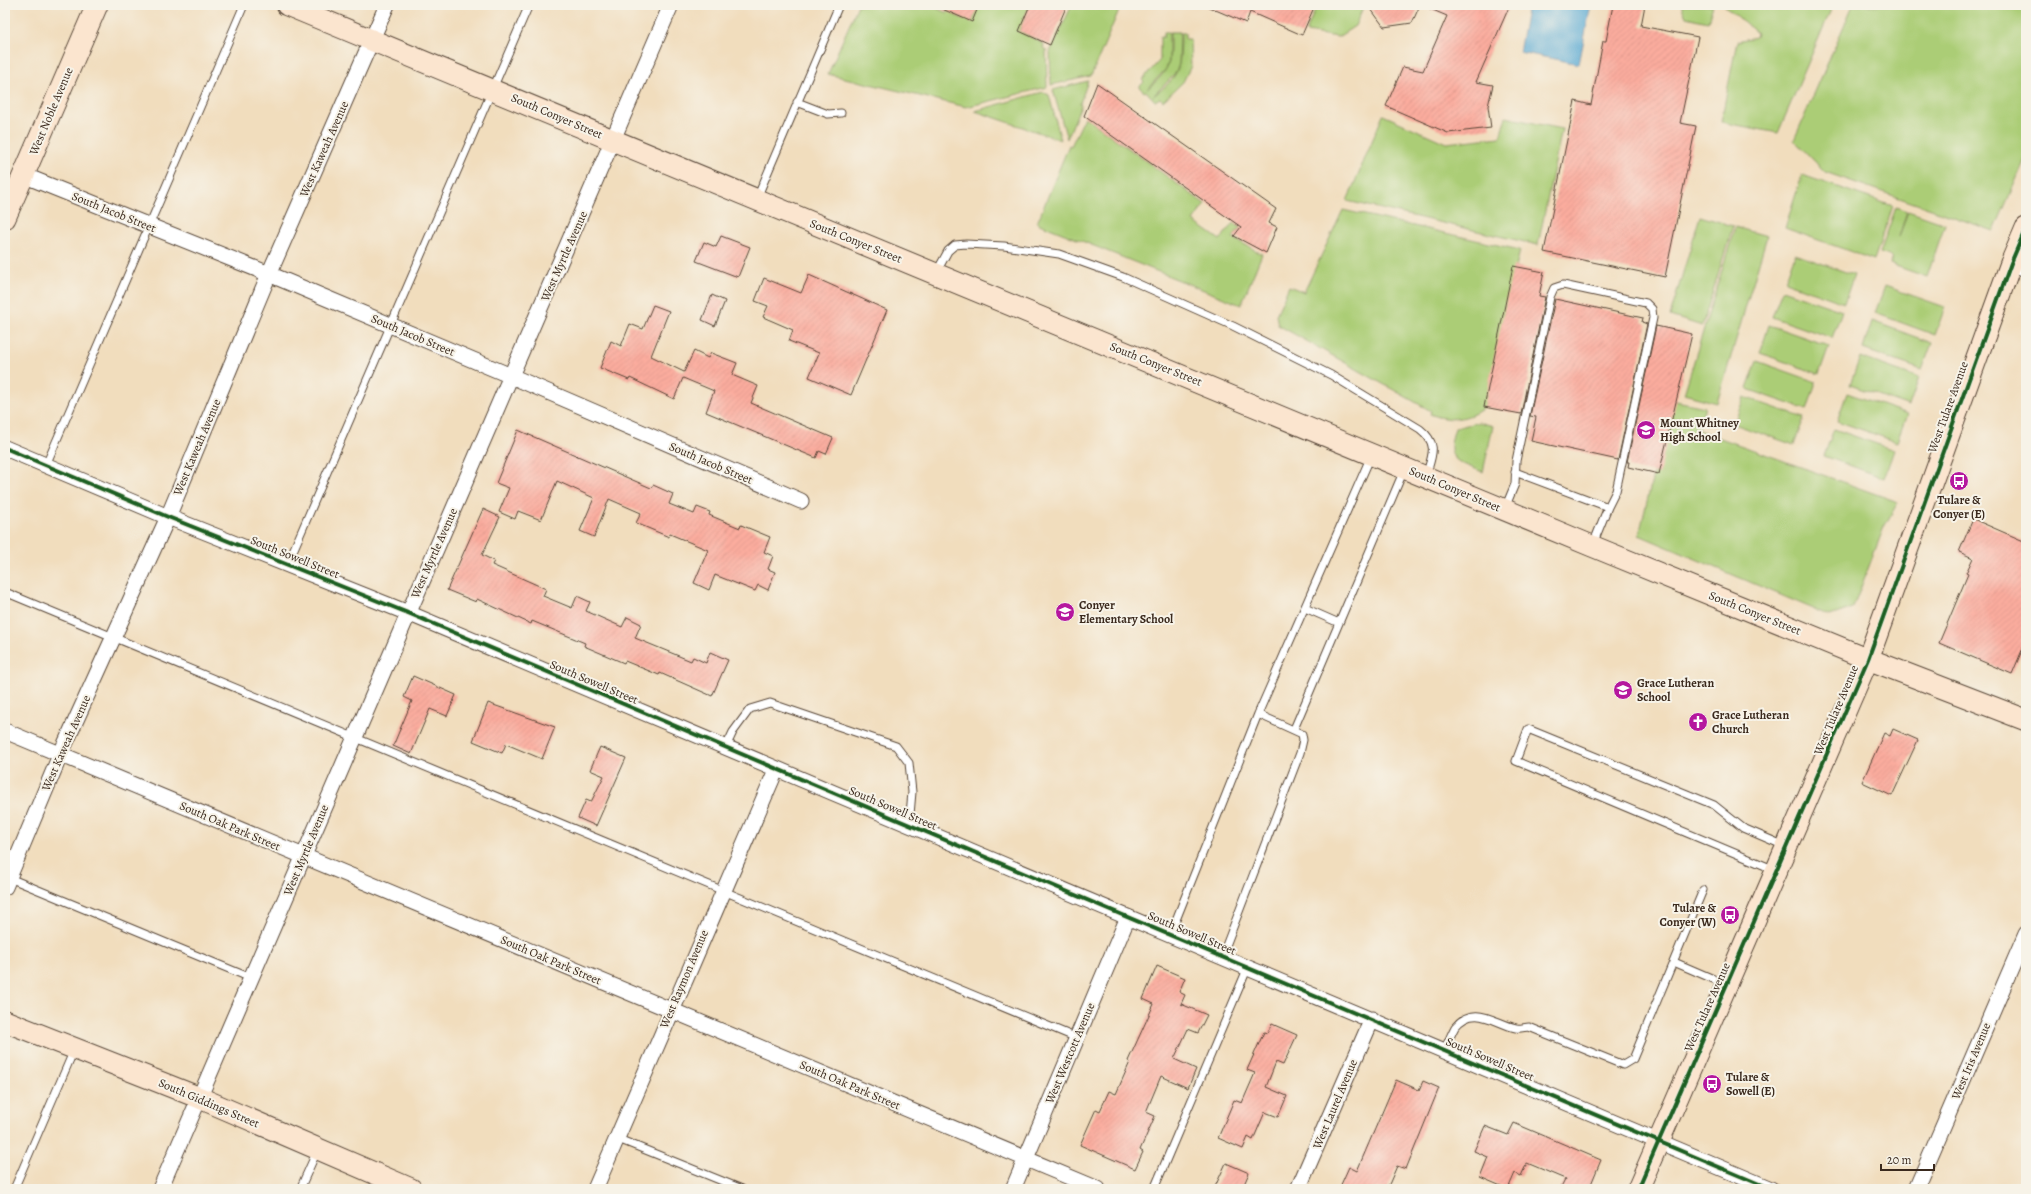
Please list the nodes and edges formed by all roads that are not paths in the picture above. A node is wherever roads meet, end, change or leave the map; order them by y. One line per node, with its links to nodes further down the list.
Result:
1 (97, 5): 13 (street, West Noble Avenue)
2 (244, 5): 16 (lane)
3 (287, 5): 8 (street, South Conyer Street)
4 (387, 5): 8 (street, West Kaweah Avenue)
5 (529, 5): 9 (lane)
6 (671, 5): 12 (street, West Myrtle Avenue)
7 (839, 5): 10 (lane)
8 (372, 39): 9 (street, South Conyer Street); 20 (street, West Kaweah Avenue)
9 (493, 90): 12 (street, South Conyer Street); 21 (lane)
10 (797, 102): 11 (lane); 14 (lane)
11 (841, 113)
12 (614, 140): 14 (street, South Conyer Street); 22 (street, West Myrtle Avenue)
13 (23, 176): 15 (street, West Noble Avenue); 16 (street, South Jacob Street)
14 (756, 200): 19 (street, South Conyer Street)
15 (5, 218)
16 (149, 227): 20 (street, South Jacob Street); 25 (lane)
17 (2026, 228): 18 (street, West Tulare Avenue)
18 (2019, 266): 40 (street, West Tulare Avenue)
19 (936, 273): 24 (street, South Conyer Street); 28 (lane)
20 (269, 274): 21 (street, South Jacob Street); 32 (street, West Kaweah Avenue)
21 (390, 326): 22 (street, South Jacob Street); 34 (lane)
22 (511, 376): 29 (street, South Jacob Street); 37 (street, West Myrtle Avenue)
23 (5, 448): 25 (street, South Sowell Street)
24 (1372, 454): 26 (street, South Conyer Street); 36 (lane)
25 (46, 465): 32 (street, South Sowell Street)
26 (1405, 468): 28 (street, South Conyer Street); 38 (lane)
27 (1515, 472): 30 (lane); 30 (lane); 31 (lane)
28 (1426, 476): 31 (street, South Conyer Street)
29 (801, 501)
30 (1608, 507): 33 (lane)
31 (1504, 510): 33 (street, South Conyer Street)
32 (168, 517): 34 (street, South Sowell Street); 39 (street, West Kaweah Avenue)
33 (1592, 546): 40 (street, South Conyer Street)
34 (287, 565): 37 (street, South Sowell Street)
35 (5, 592): 39 (lane)
36 (1305, 608): 38 (lane); 41 (lane)
37 (408, 613): 45 (street, West Myrtle Avenue); 46 (street, South Sowell Street)
38 (1339, 623): 43 (lane)
39 (113, 638): 45 (lane); 47 (street, West Kaweah Avenue)
40 (1868, 659): 42 (street, South Conyer Street); 50 (street, West Tulare Avenue)
41 (1258, 714): 43 (lane); 58 (lane)
42 (2026, 720)
43 (1294, 729): 59 (lane)
44 (5, 731): 47 (street, South Oak Park Street)
45 (354, 739): 51 (street, West Myrtle Avenue); 55 (lane)
46 (726, 749): 48 (street, South Sowell Street); 49 (lane)
47 (61, 753): 51 (street, South Oak Park Street); 53 (street, West Kaweah Avenue)
48 (776, 770): 49 (street, South Sowell Street); 55 (street, West Raymon Avenue)
49 (909, 826): 56 (street, South Sowell Street)
50 (1787, 847): 52 (street, West Tulare Avenue); 52 (lane)
51 (303, 857): 62 (street, West Myrtle Avenue); 64 (street, South Oak Park Street)
52 (1777, 871): 63 (street, West Tulare Avenue)
53 (6, 880): 62 (lane)
54 (1703, 890): 60 (lane)
55 (723, 891): 64 (street, West Raymon Avenue); 67 (lane)
56 (1128, 917): 58 (street, South Sowell Street); 67 (street, West Westcott Avenue)
57 (2026, 934): 87 (street, West Iris Avenue)
58 (1170, 935): 59 (street, South Sowell Street)
59 (1222, 956): 61 (street, South Sowell Street)
60 (1674, 962): 63 (lane); 69 (lane)
61 (1248, 967): 65 (street, South Sowell Street); 83 (lane)
62 (251, 978): 70 (street, West Myrtle Avenue)
63 (1727, 985): 72 (street, West Tulare Avenue)
64 (671, 1010): 71 (street, West Raymon Avenue); 74 (street, South Oak Park Street)
65 (1372, 1019): 69 (street, South Sowell Street); 84 (street, West Laurel Avenue)
66 (5, 1021): 68 (street, South Giddings Street)
67 (1077, 1038): 74 (street, West Westcott Avenue)
68 (75, 1048): 70 (street, South Giddings Street); 75 (lane)
69 (1444, 1050): 72 (street, South Sowell Street)
70 (200, 1098): 73 (street, South Giddings Street); 76 (street, West Myrtle Avenue)
71 (616, 1138): 79 (street, West Raymon Avenue); 80 (lane)
72 (1659, 1141): 85 (street, West Tulare Avenue); 86 (street, South Sowell Street)
73 (318, 1149): 77 (lane); 78 (street, South Giddings Street)
74 (1025, 1159): 81 (street, West Westcott Avenue); 82 (street, South Oak Park Street)
75 (14, 1189)
76 (160, 1189)
77 (300, 1189)
78 (411, 1189)
79 (595, 1189)
80 (742, 1189)
81 (1013, 1189)
82 (1098, 1189)
83 (1154, 1189)
84 (1298, 1189)
85 (1638, 1189)
86 (1771, 1189)
87 (1916, 1189)

